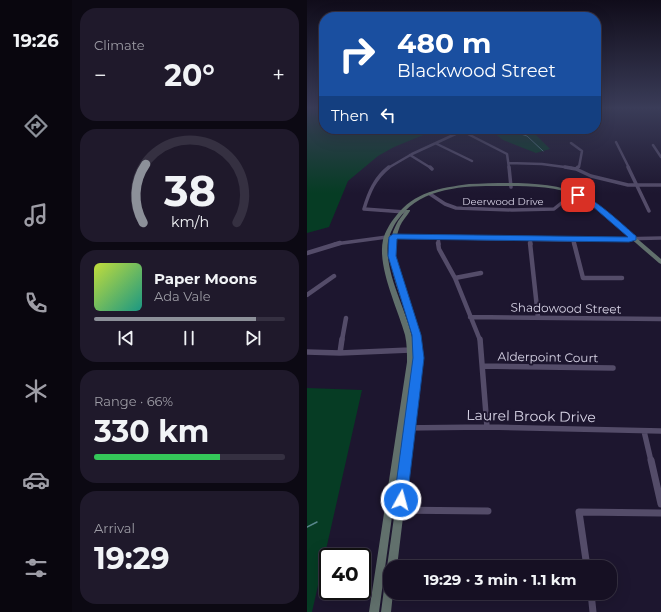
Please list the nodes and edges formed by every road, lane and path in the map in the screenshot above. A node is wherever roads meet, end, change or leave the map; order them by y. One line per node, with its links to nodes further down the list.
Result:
1 (452, 137): 5 (street)
2 (472, 137): 10 (street)
3 (616, 142): 13 (street)
4 (571, 143): 12 (street)
5 (437, 144): 7 (street); 9 (street)
6 (653, 144): 8 (street)
7 (410, 155): 11 (street); 19 (street)
8 (661, 156)
9 (472, 161)
10 (509, 163): 12 (street); 15 (street)
11 (432, 169)
12 (576, 169): 13 (street)
13 (637, 184): 14 (street); 18 (street)
14 (661, 185)
15 (511, 186): 16 (street); 17 (street)
16 (573, 194): 17 (street, Deerwood Drive); 24 (street)
17 (431, 195): 19 (street)
18 (649, 211)
19 (405, 212): 20 (street)
20 (390, 237): 21 (street); 26 (street); 38 (street); 39 (street)
21 (438, 238): 23 (street); 31 (street)
22 (661, 238): 24 (street)
23 (530, 239): 25 (street); 35 (street)
24 (633, 239): 25 (street); 27 (street); 28 (street)
25 (573, 240): 32 (street)
26 (307, 253)
27 (661, 262)
28 (661, 265)
29 (481, 272): 31 (street)
30 (334, 276): 33 (street)
31 (455, 278): 34 (street)
32 (622, 278)
33 (307, 295)
34 (470, 317): 35 (street, Shadowood Street); 42 (street)
35 (538, 317): 37 (street, Shadowood Street)
36 (346, 318): 41 (street)
37 (661, 319)
38 (417, 348): 39 (street); 44 (street)
39 (410, 350): 41 (street); 46 (street)
40 (307, 352): 41 (street)
41 (340, 353)
42 (483, 366): 43 (street, Alderpoint Court); 45 (street)
43 (613, 368)
44 (410, 427): 45 (street, Laurel Brook Drive); 46 (street, Laurel Brook Drive); 50 (street)
45 (487, 427): 47 (street, Laurel Brook Drive)
46 (401, 428): 51 (street)
47 (644, 431): 48 (street, Laurel Brook Drive); 49 (street)
48 (661, 431)
49 (661, 504)
50 (399, 509): 51 (street); 52 (street); 54 (street)
51 (389, 510): 58 (street)
52 (488, 511)
53 (661, 512): 55 (street)
54 (393, 560)
55 (586, 560)
56 (388, 600): 59 (street)
57 (592, 600): 60 (street)
58 (374, 612)
59 (386, 612)
60 (593, 612)

